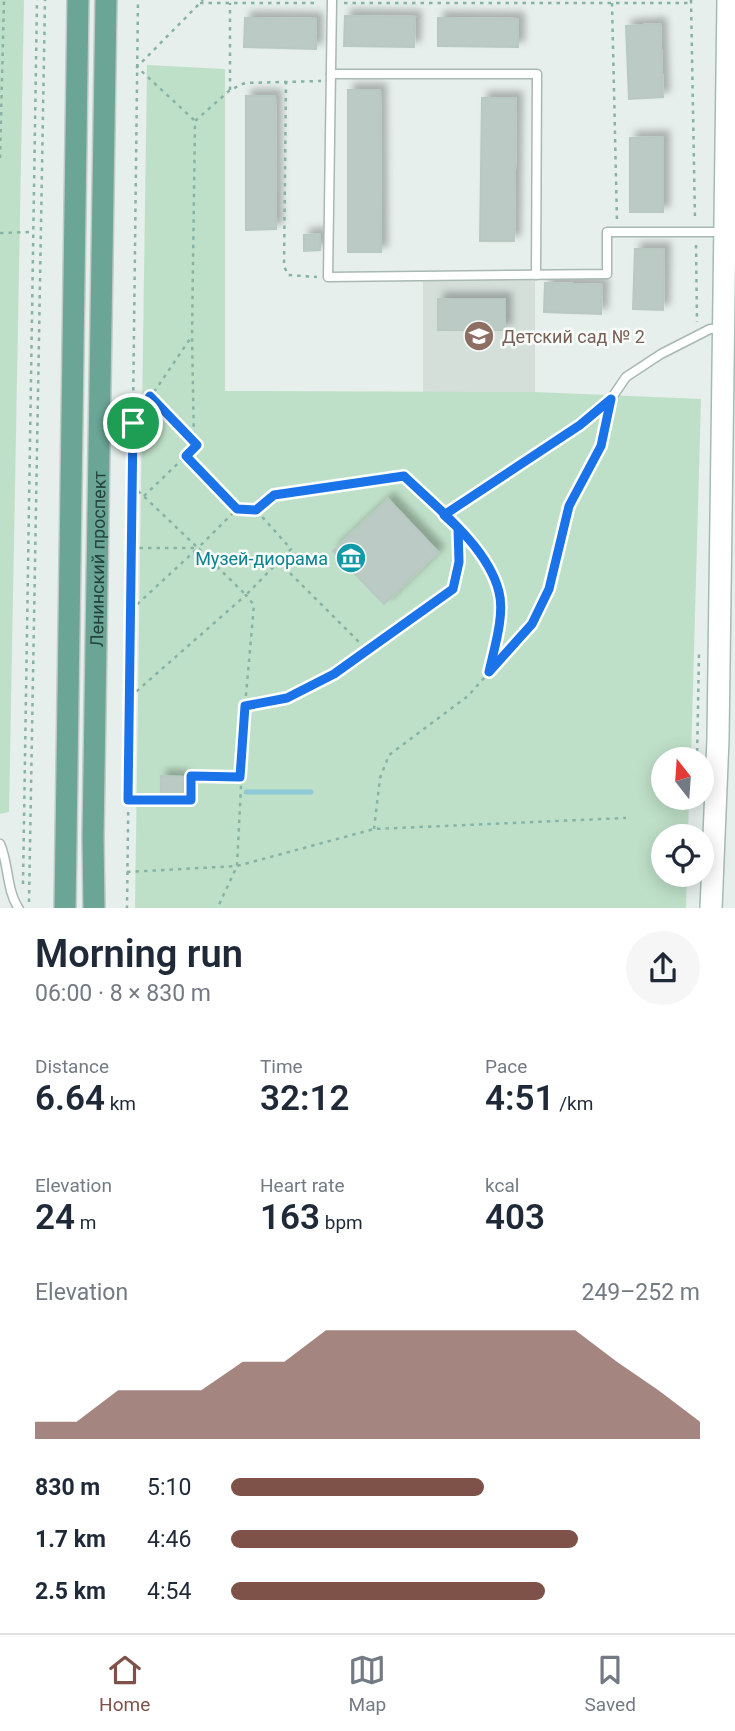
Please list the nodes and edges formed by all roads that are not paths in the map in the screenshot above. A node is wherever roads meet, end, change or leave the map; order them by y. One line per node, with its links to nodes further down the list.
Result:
1 (78, 0): 13 (main road, Ленинский проспект)
2 (106, 0): 14 (main road, Ленинский проспект)
3 (728, 0): 5 (main road)
4 (332, 1): 6 (lane)
5 (731, 27): 7 (main road)
6 (331, 77): 8 (lane); 8 (lane)
7 (725, 232): 8 (lane); 9 (main road)
8 (536, 275)
9 (724, 328): 10 (lane); 15 (main road)
10 (444, 515)
11 (1, 850): 12 (lane)
12 (19, 908)
13 (65, 908)
14 (94, 908)
15 (711, 908)

